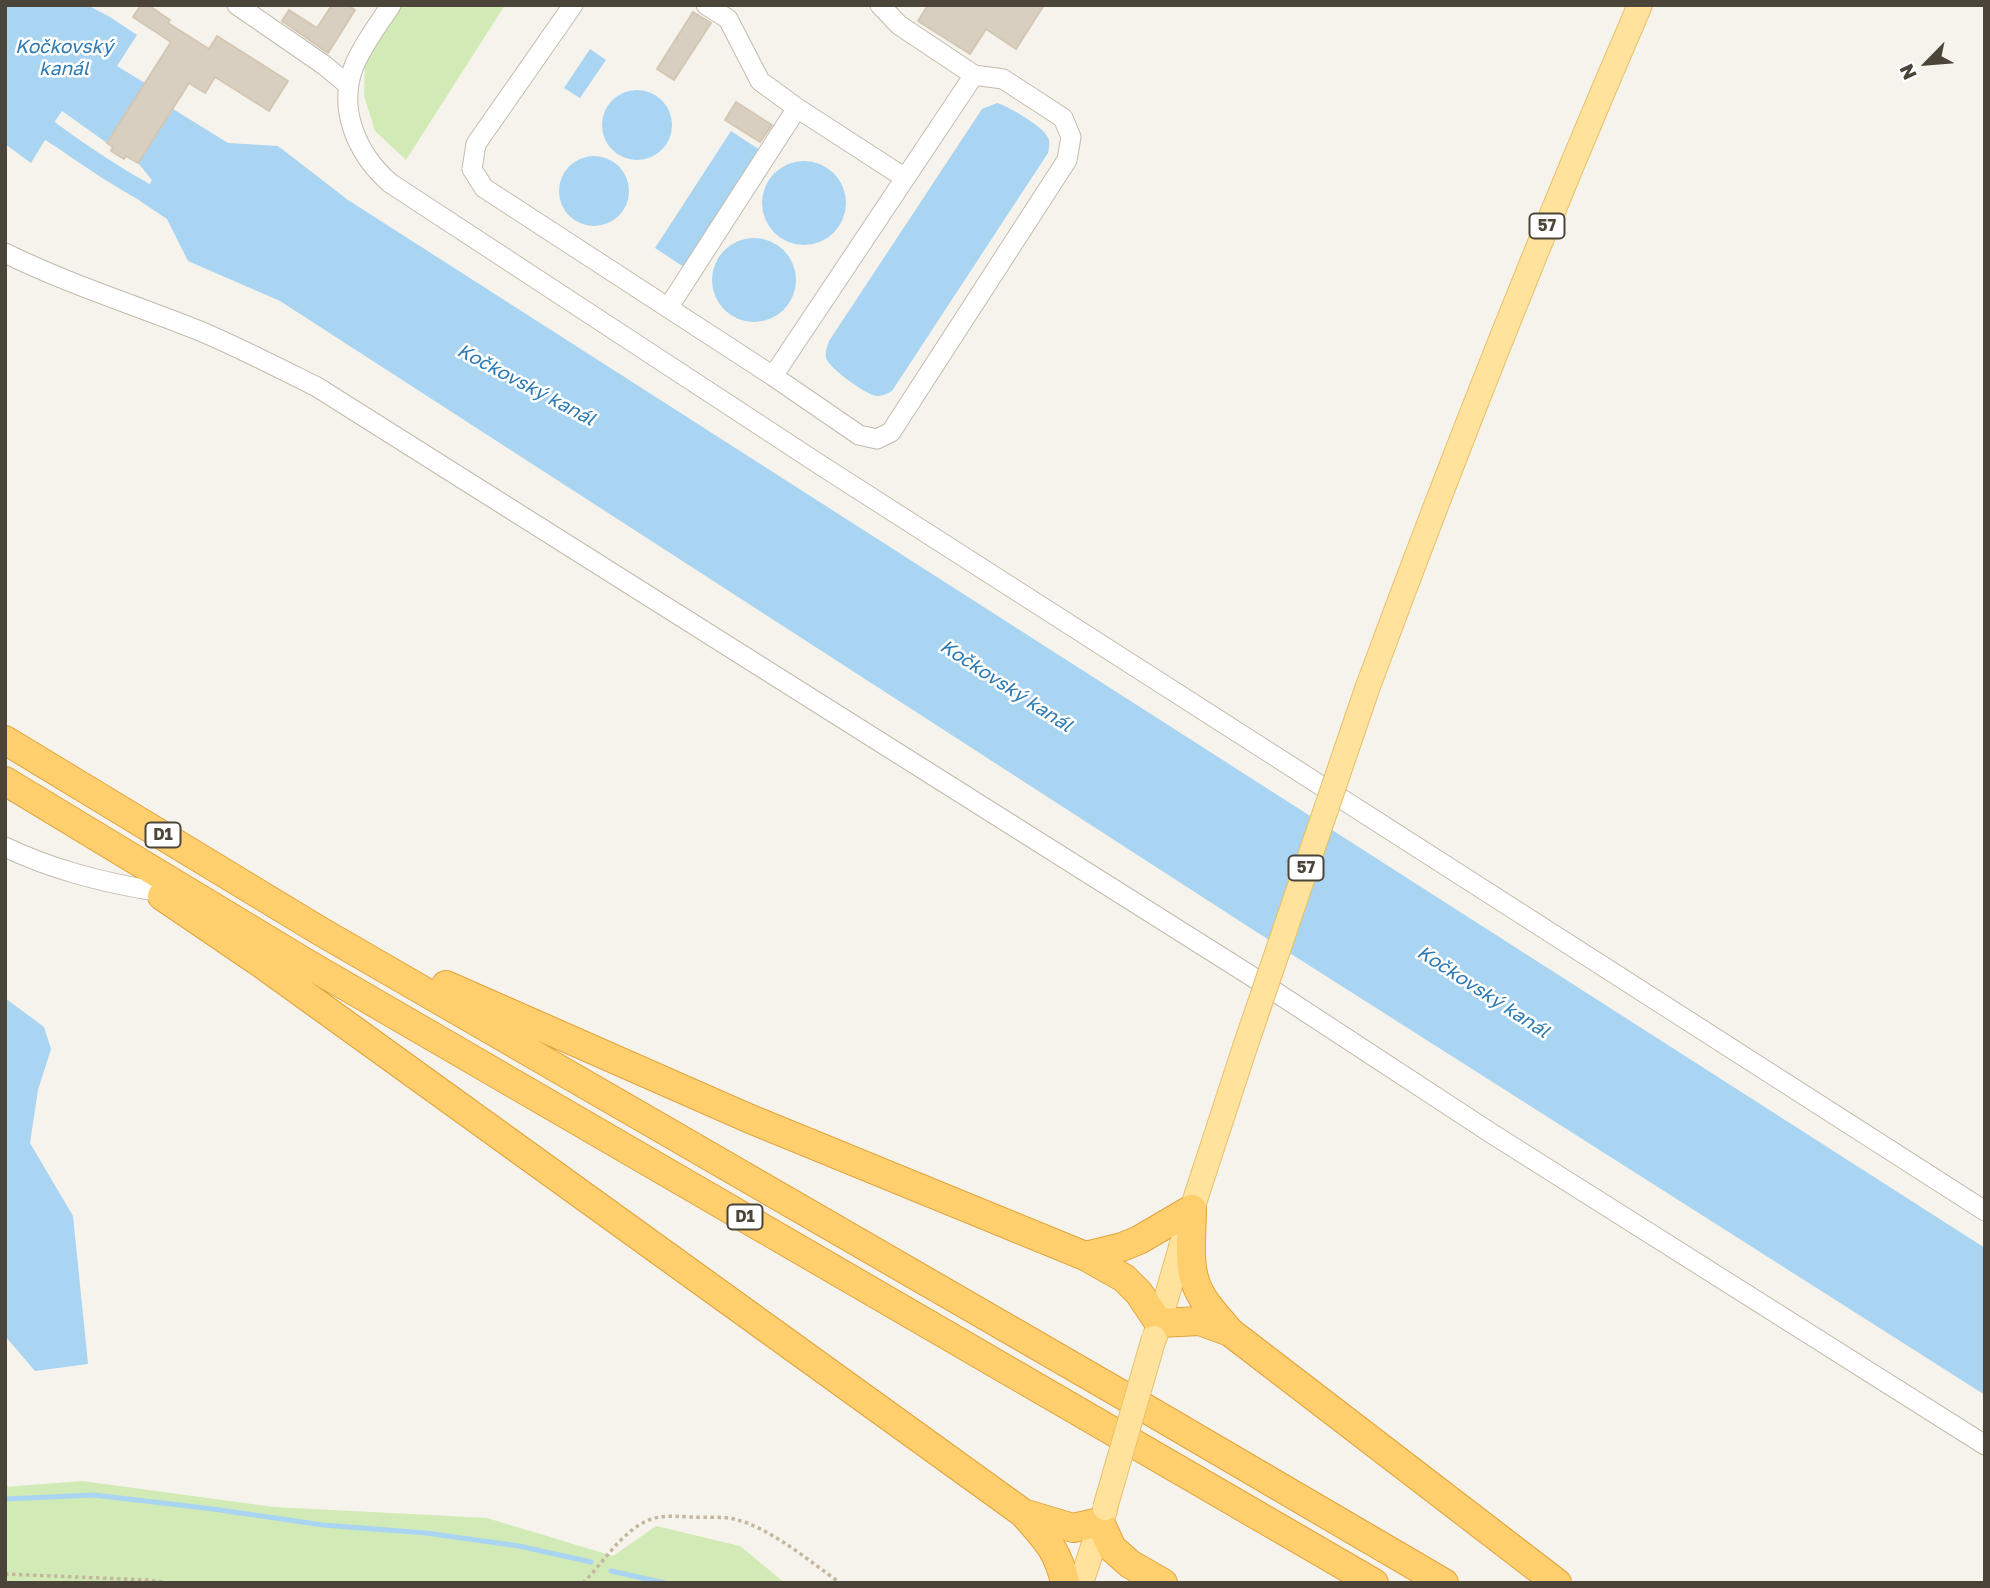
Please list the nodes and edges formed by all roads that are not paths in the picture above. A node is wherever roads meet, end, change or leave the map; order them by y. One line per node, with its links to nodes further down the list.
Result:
1 (237, 5): 8 (street)
2 (391, 5): 8 (street)
3 (573, 5): 12 (street)
4 (706, 5): 9 (street)
5 (880, 5): 7 (street)
6 (1640, 5): 20 (main road, 57, bridge)
7 (974, 75): 10 (street); 13 (street)
8 (348, 85): 21 (street)
9 (797, 108): 10 (street); 12 (street)
10 (905, 178): 13 (street)
11 (5, 253): 25 (street)
12 (668, 308): 13 (street)
13 (773, 376)
14 (5, 740): 19 (highway, D1)
15 (5, 780): 17 (highway, D1)
16 (5, 847): 18 (street)
17 (117, 849): 18 (highway); 31 (highway, D1)
18 (154, 891): 26 (highway)
19 (320, 931): 22 (highway); 32 (highway, D1)
20 (1192, 1209): 22 (highway); 23 (main road, 57); 24 (highway)
21 (1985, 1211)
22 (1085, 1255): 23 (highway)
23 (1157, 1330): 24 (highway); 27 (main road, 57, bridge)
24 (1230, 1332): 33 (highway)
25 (1985, 1445)
26 (1023, 1514): 27 (highway); 28 (highway)
27 (1103, 1516): 29 (main road, 57); 30 (highway)
28 (1065, 1583)
29 (1081, 1583)
30 (1163, 1583)
31 (1374, 1583)
32 (1444, 1583)
33 (1557, 1583)

